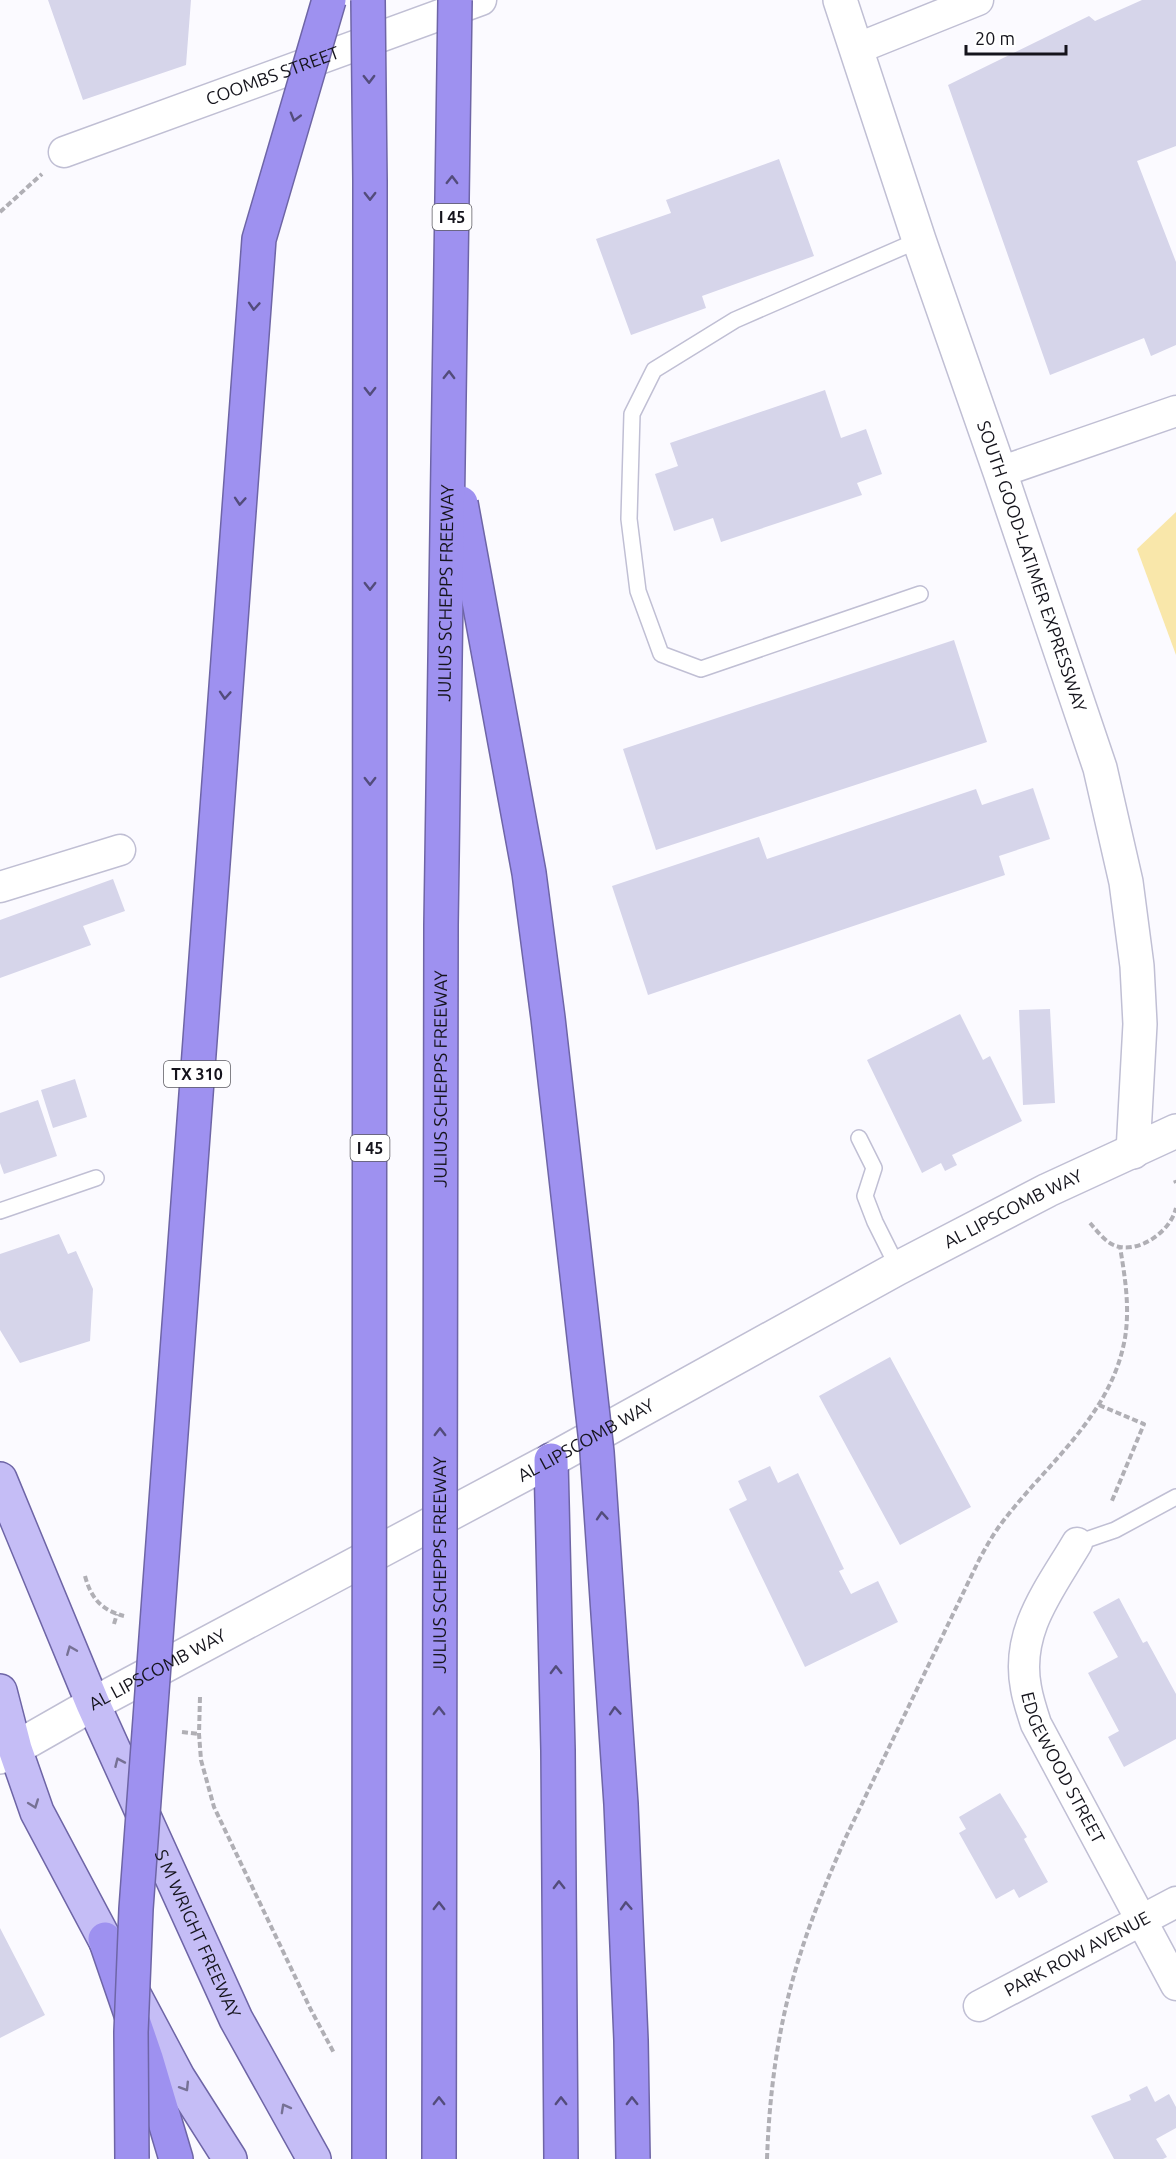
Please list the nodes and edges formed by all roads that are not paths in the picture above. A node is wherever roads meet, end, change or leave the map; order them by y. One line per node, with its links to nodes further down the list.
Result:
1 (329, 0): 34 (highway, TX 310, one-way to 34, bridge)
2 (368, 0): 38 (highway, I 45, one-way to 38, bridge)
3 (455, 0): 11 (highway, JULIUS SCHEPPS FREEWAY / I 45, one-way to 3, bridge)
4 (481, 0): 8 (street, COOMBS STREET)
5 (840, 0): 7 (main road, SOUTH GOOD-LATIMER EXPRESSWAY)
6 (978, 0): 7 (street)
7 (856, 49): 9 (main road, SOUTH GOOD-LATIMER EXPRESSWAY)
8 (64, 152)
9 (919, 240): 12 (main road, SOUTH GOOD-LATIMER EXPRESSWAY); 13 (lane)
10 (1176, 411): 12 (street)
11 (448, 434): 39 (highway, JULIUS SCHEPPS FREEWAY / I 45, one-way to 11, bridge); 41 (highway, one-way to 11, bridge)
12 (1000, 472): 18 (main road, SOUTH GOOD-LATIMER EXPRESSWAY)
13 (920, 594)
14 (120, 850): 15 (street)
15 (0, 887)
16 (1176, 1131): 18 (main road, AL LIPSCOMB WAY)
17 (859, 1138): 21 (lane)
18 (1133, 1152): 21 (main road, AL LIPSCOMB WAY)
19 (96, 1178): 20 (lane)
20 (0, 1211)
21 (898, 1268): 22 (main road, AL LIPSCOMB WAY)
22 (551, 1460): 27 (main road, AL LIPSCOMB WAY); 40 (highway, one-way to 22)
23 (0, 1479): 27 (main road, S M WRIGHT FREEWAY, one-way to 23)
24 (1176, 1497): 25 (lane)
25 (1077, 1543): 30 (street, EDGEWOOD STREET)
26 (0, 1691): 28 (main road)
27 (93, 1704): 28 (main road, AL LIPSCOMB WAY); 37 (main road, S M WRIGHT FREEWAY, one-way to 27)
28 (8, 1753): 31 (main road, one-way to 31)
29 (1176, 1902): 30 (street, PARK ROW AVENUE)
30 (1141, 1921): 32 (street, EDGEWOOD STREET); 33 (street, PARK ROW AVENUE)
31 (105, 1939): 35 (highway); 36 (main road, one-way to 36)
32 (1176, 1985)
33 (979, 2006)
34 (132, 2159)
35 (176, 2159)
36 (230, 2159)
37 (314, 2159)
38 (369, 2159)
39 (439, 2159)
40 (561, 2159)
41 (633, 2159)

